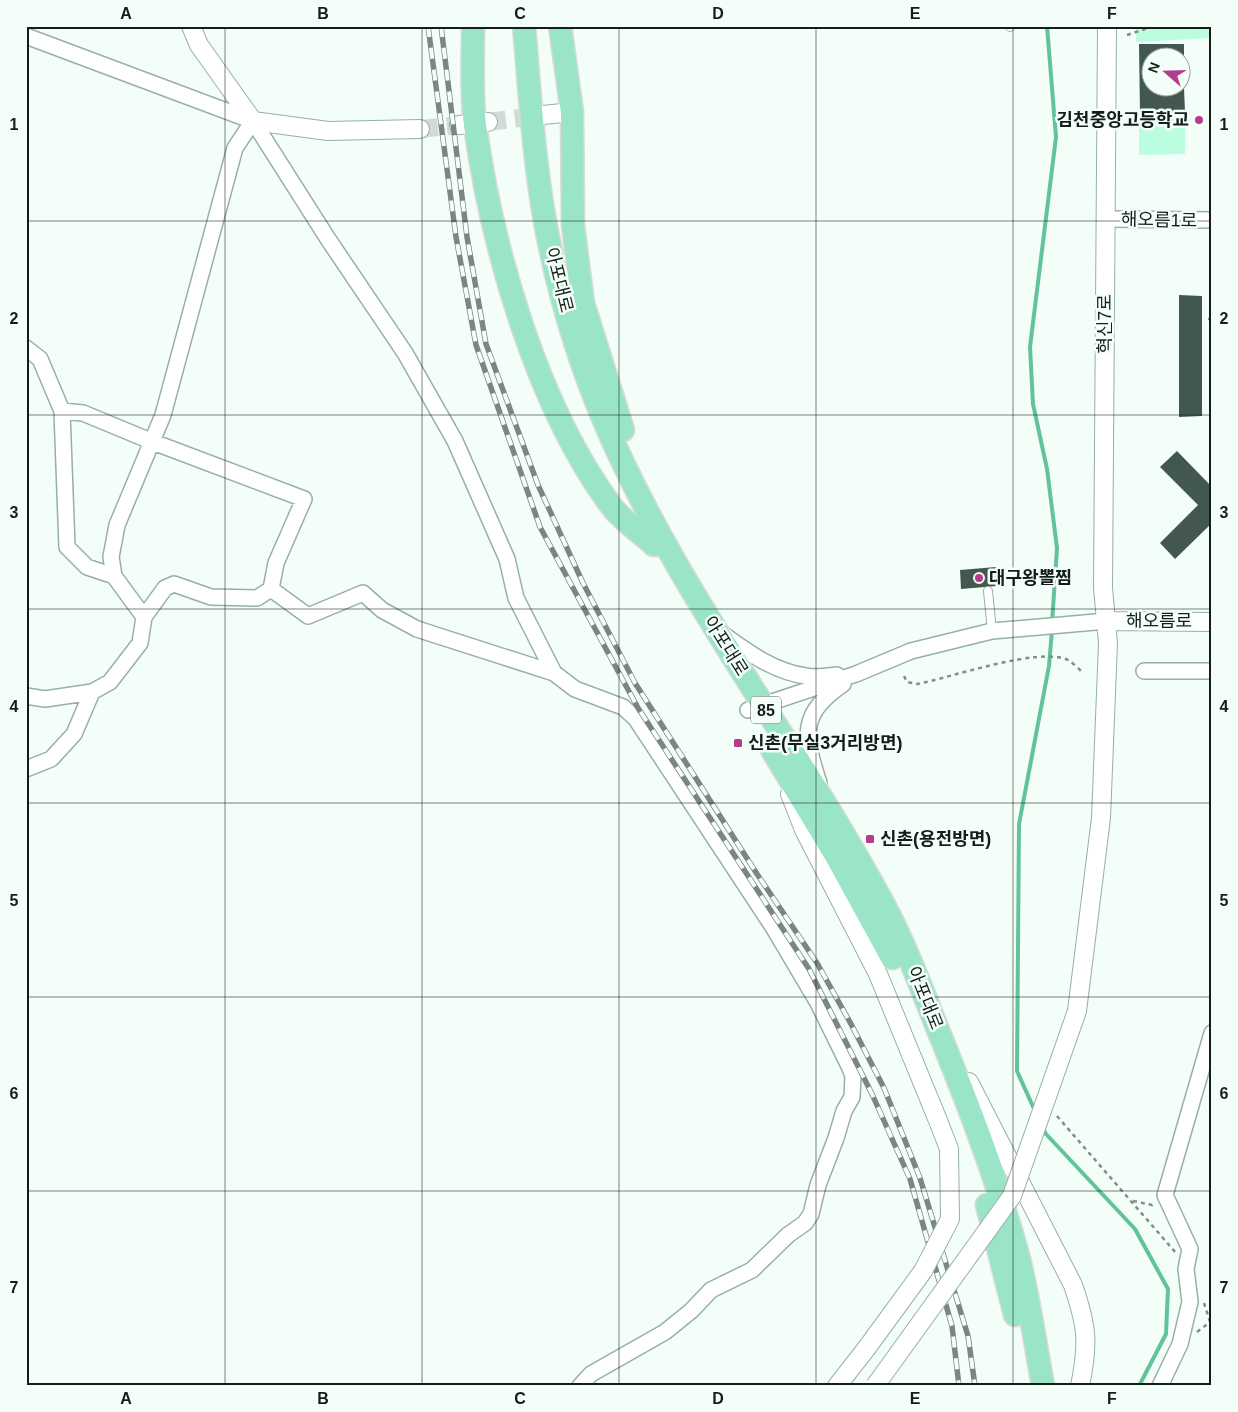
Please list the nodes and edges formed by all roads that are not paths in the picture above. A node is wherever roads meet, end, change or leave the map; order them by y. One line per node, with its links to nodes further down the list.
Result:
1 (190, 26): 10 (street)
2 (473, 26): 17 (main road)
3 (510, 26): 17 (main road, 아포대로 / 85)
4 (524, 26): 17 (main road, 아포대로 / 85)
5 (560, 26): 8 (main road)
6 (1107, 26): 12 (street, 혁신7로)
7 (26, 36): 10 (street)
8 (572, 112): 9 (street); 17 (main road)
9 (542, 115)
10 (253, 121): 11 (street); 16 (street); 28 (street)
11 (420, 129)
12 (1106, 219): 13 (street, 해오름1로); 22 (street, 혁신7로)
13 (1212, 220)
14 (26, 348): 15 (street)
15 (62, 411): 16 (street); 18 (street)
16 (153, 442): 18 (street); 19 (street)
17 (658, 542): 24 (main road, 아포대로 / 85); 32 (main road, 아포대로 / 85)
18 (114, 576): 21 (street)
19 (271, 590): 21 (street); 28 (street)
20 (988, 591): 25 (lane)
21 (144, 617): 30 (street)
22 (1107, 621): 23 (street, 해오름로); 25 (street); 40 (street, 혁신7로, bridge)
23 (1212, 622)
24 (714, 626): 29 (street); 32 (main road, 아포대로 / 85)
25 (992, 630): 29 (street)
26 (1144, 671): 27 (street)
27 (1212, 671)
28 (554, 674): 38 (street)
29 (856, 674): 32 (street); 35 (street)
30 (92, 692): 31 (street); 34 (street)
31 (26, 696)
32 (755, 708): 33 (main road, 아포대로 / 85); 35 (main road, 아포대로 / 85)
33 (773, 752): 39 (street, bridge); 41 (main road, 아포대로 / 85)
34 (26, 769)
35 (829, 812): 36 (main road, 아포대로 / 85)
36 (911, 963): 42 (main road, 아포대로 / 85); 43 (street)
37 (1212, 1034): 44 (street)
38 (580, 1386)
39 (837, 1386)
40 (875, 1386)
41 (1028, 1386)
42 (1043, 1386)
43 (1080, 1386)
44 (1160, 1386)

